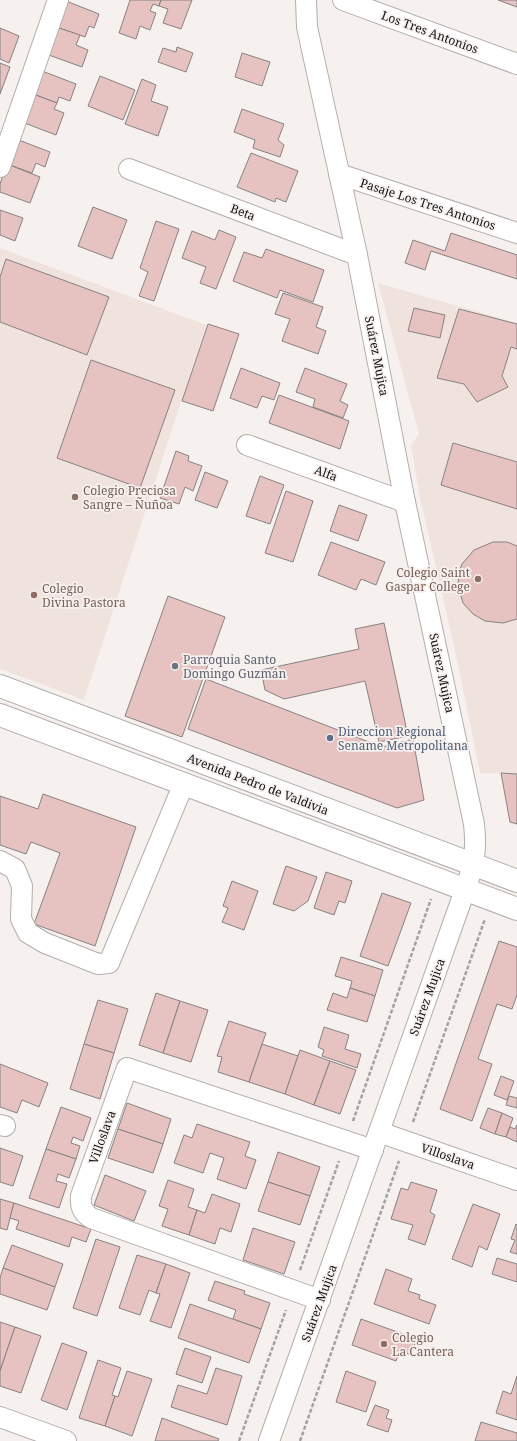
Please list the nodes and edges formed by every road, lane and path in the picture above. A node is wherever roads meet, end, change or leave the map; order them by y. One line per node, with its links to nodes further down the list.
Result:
1 (58, 0): 5 (street)
2 (306, 0): 7 (street, Suárez Mujica)
3 (343, 0): 4 (street, Los Tres Antonios)
4 (517, 64)
5 (0, 167)
6 (129, 169): 9 (street, Beta)
7 (339, 174): 8 (street, Pasaje Los Tres Antonios); 9 (street, Suárez Mujica)
8 (517, 233)
9 (357, 255): 11 (street, Suárez Mujica)
10 (247, 445): 11 (street, Alfa)
11 (405, 502): 16 (street, Suárez Mujica)
12 (0, 686): 16 (main road, Avenida Pedro de Valdivia)
13 (0, 715): 14 (main road)
14 (184, 783): 15 (street); 18 (main road)
15 (0, 862)
16 (474, 865): 17 (main road, Avenida Pedro de Valdivia); 18 (street, Suárez Mujica)
17 (517, 881)
18 (465, 890): 20 (main road); 22 (street, Suárez Mujica)
19 (433, 894): 21 (path)
20 (517, 909)
21 (346, 1141): 22 (street, Villoslava); 24 (path); 24 (street, Villoslava)
22 (376, 1141): 23 (street, Villoslava); 25 (street, Suárez Mujica)
23 (517, 1180)
24 (293, 1290): 25 (street, Villoslava); 28 (path)
25 (320, 1300): 29 (street, Suárez Mujica)
26 (0, 1418): 27 (street)
27 (66, 1441)
28 (239, 1441)
29 (269, 1441)

